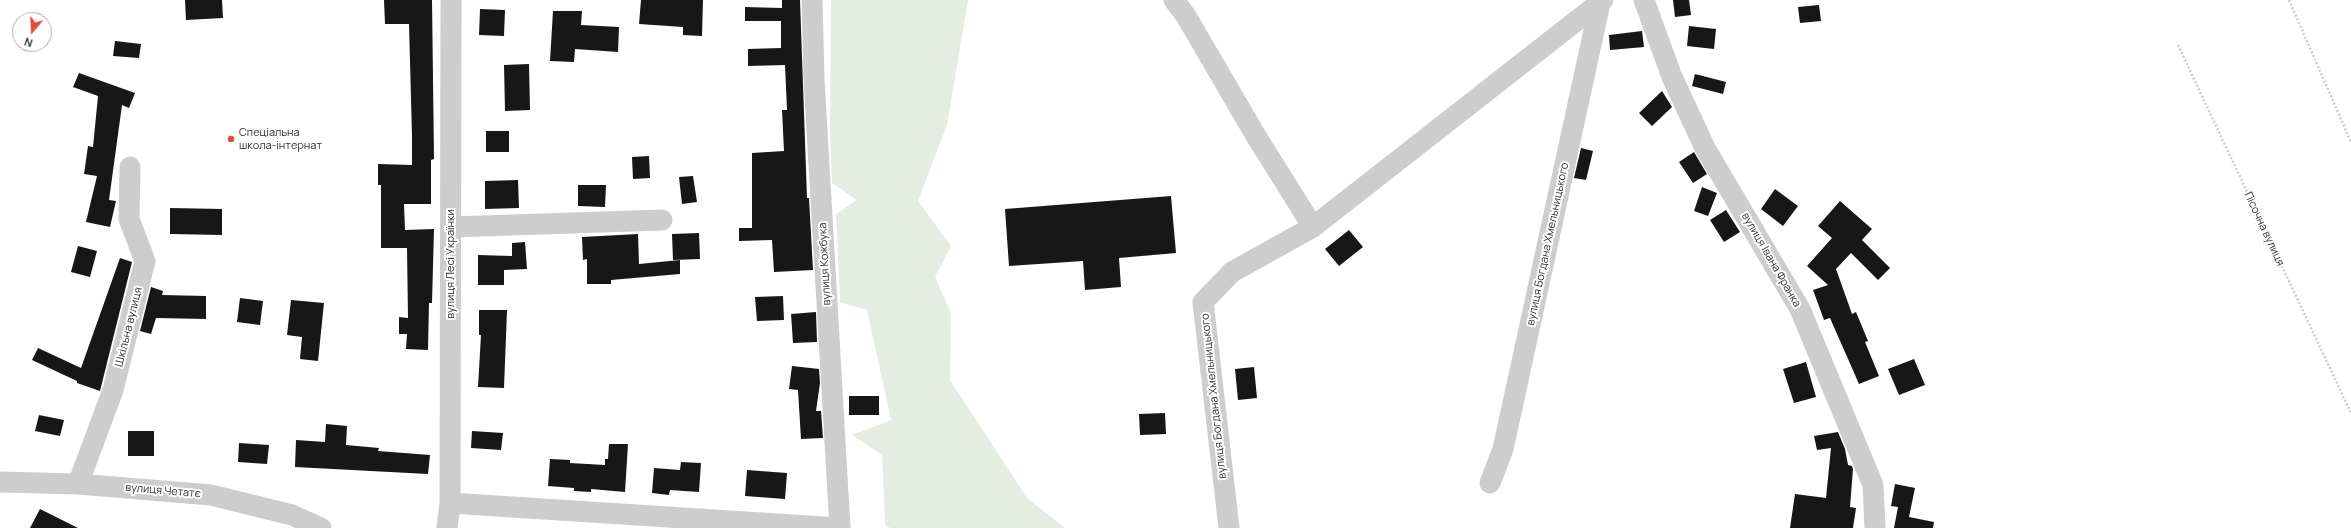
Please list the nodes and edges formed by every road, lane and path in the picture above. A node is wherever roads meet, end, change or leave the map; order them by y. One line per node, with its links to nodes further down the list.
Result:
1 (451, 0): 11 (street, вулиця Лесі Українки)
2 (812, 0): 20 (street, вулиця Кожбука)
3 (1174, 0): 12 (street)
4 (1644, 0): 22 (street, вулиця Івана Франка)
5 (2289, 0): 8 (path)
6 (1601, 1): 12 (street, вулиця Богдана Хмельницького); 15 (street, вулиця Богдана Хмельницького)
7 (2178, 45): 13 (path, Пісочна вулиця)
8 (2351, 142)
9 (130, 167): 16 (street, Шкільна вулиця)
10 (662, 220): 11 (street)
11 (451, 227): 17 (street, вулиця Лесі Українки)
12 (1313, 227): 21 (street, вулиця Богдана Хмельницького)
13 (2351, 413)
14 (0, 482): 16 (street, вулиця Четатє)
15 (1490, 483)
16 (78, 484): 18 (street, вулиця Четатє)
17 (450, 503): 19 (street, вулиця Лесі Українки); 20 (street)
18 (321, 528)
19 (447, 528)
20 (840, 528)
21 (1229, 528)
22 (1875, 528)

